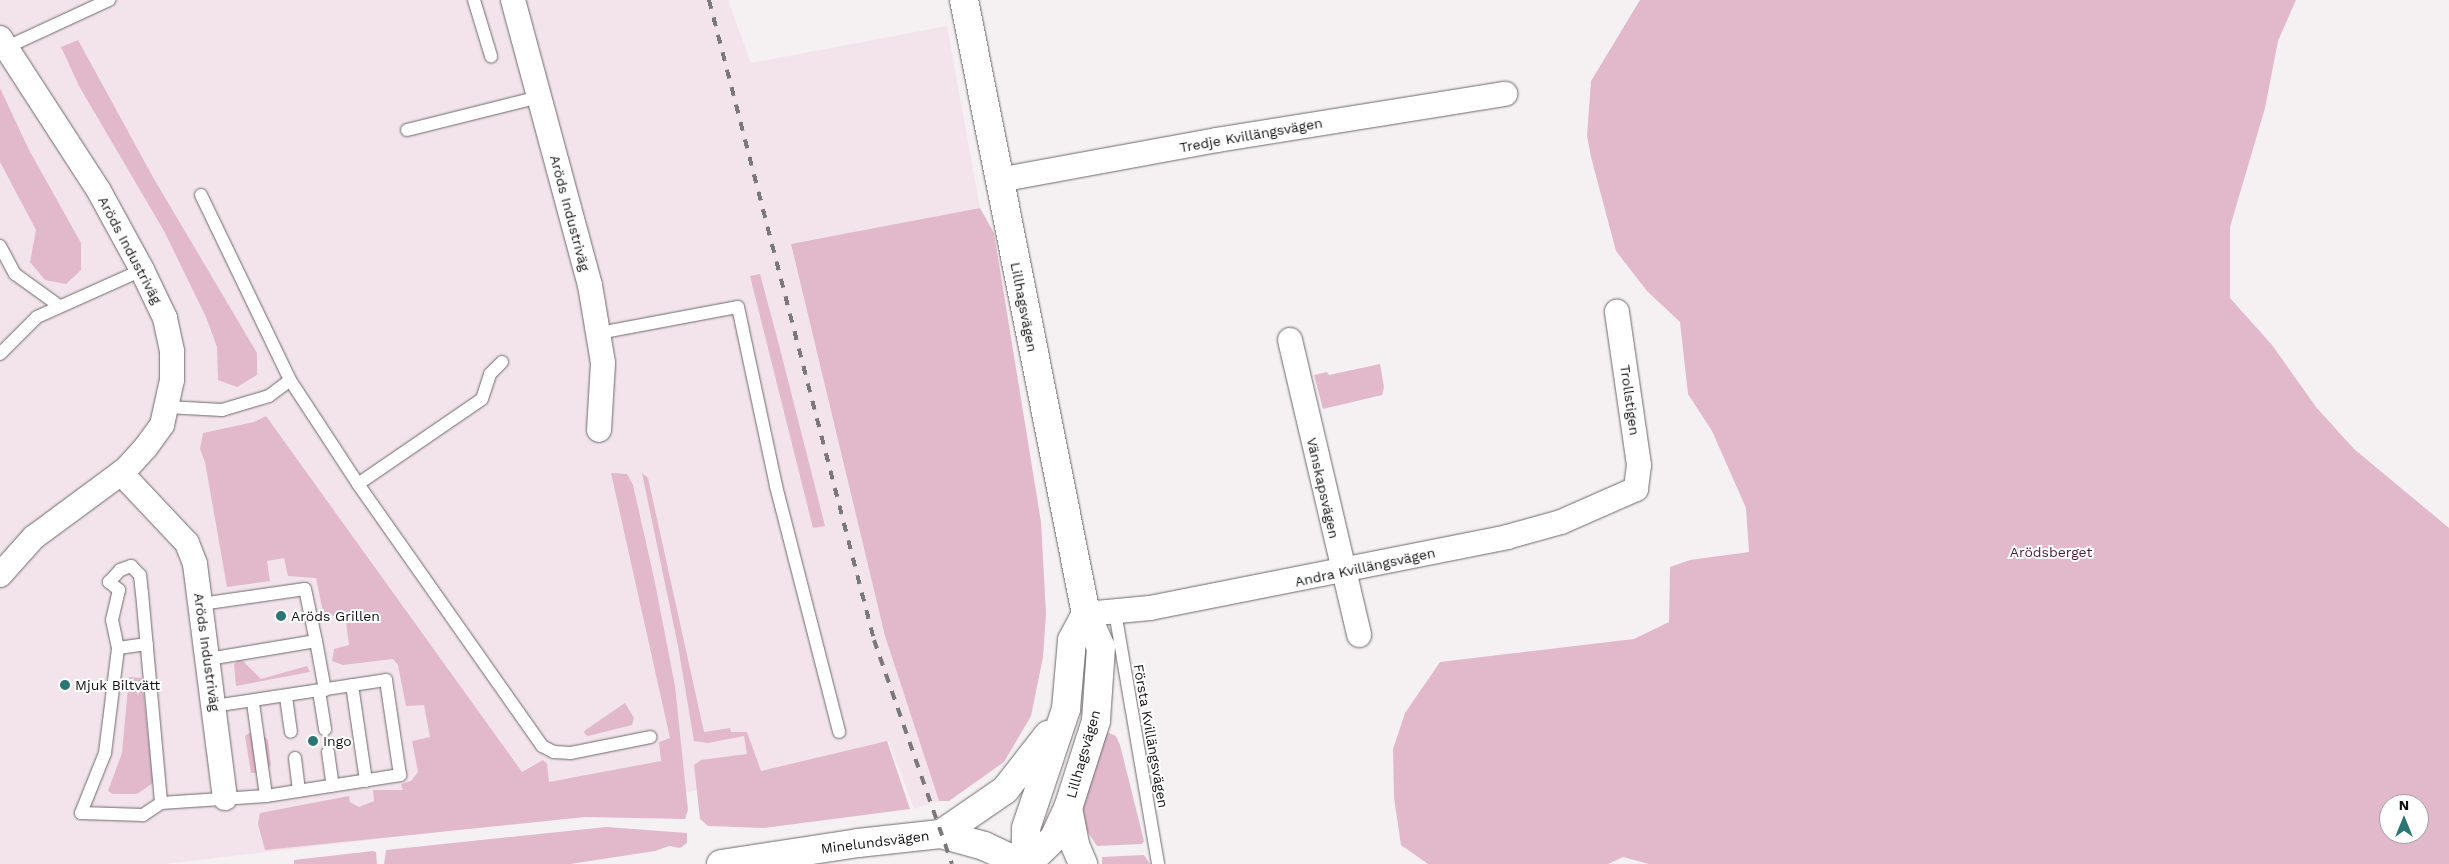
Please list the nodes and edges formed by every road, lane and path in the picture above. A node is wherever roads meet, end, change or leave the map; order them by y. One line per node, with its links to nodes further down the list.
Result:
1 (109, 0): 5 (lane)
2 (474, 0): 6 (lane)
3 (513, 0): 8 (street, Aröds Industriväg)
4 (964, 0): 10 (street, Lillhagsvägen)
5 (2, 43): 13 (street, Aröds Industriväg)
6 (491, 56)
7 (1505, 94): 10 (street, Tredje Kvillängsvägen)
8 (539, 97): 9 (lane); 16 (street, Aröds Industriväg)
9 (407, 130)
10 (999, 180): 30 (street, Lillhagsvägen)
11 (201, 195): 20 (lane)
12 (0, 246): 14 (lane)
13 (142, 270): 14 (lane); 21 (street, Aröds Industriväg)
14 (58, 305): 18 (lane)
15 (1617, 312): 25 (street, Trollstigen)
16 (599, 333): 22 (street, Aröds Industriväg); 44 (lane)
17 (1290, 340): 26 (street, Vänskapsvägen)
18 (0, 354)
19 (502, 362): 24 (lane)
20 (290, 380): 21 (lane); 24 (lane)
21 (167, 407): 23 (street, Aröds Industriväg)
22 (599, 430)
23 (120, 473): 27 (street, Aröds Industriväg); 28 (street, Aröds Industriväg)
24 (358, 484): 45 (lane)
25 (1636, 488): 26 (street, Andra Kvillängsvägen)
26 (1342, 572): 29 (street, Andra Kvillängsvägen); 31 (street, Vänskapsvägen)
27 (0, 574)
28 (201, 604): 32 (lane); 35 (street, Aröds Industriväg)
29 (1115, 612): 30 (street, Andra Kvillängsvägen); 59 (lane, Första Kvillängsvägen)
30 (1086, 614): 41 (street, Lillhagsvägen); 54 (street, Lillhagsvägen)
31 (1359, 635)
32 (316, 641): 35 (lane); 37 (lane)
33 (147, 644): 34 (lane); 34 (lane); 53 (lane)
34 (118, 648): 53 (lane)
35 (208, 659): 40 (street, Aröds Industriväg)
36 (352, 686): 37 (lane); 48 (lane); 48 (lane)
37 (322, 691): 38 (lane); 42 (lane)
38 (286, 697): 39 (lane); 43 (lane)
39 (253, 703): 40 (lane); 51 (lane)
40 (214, 706): 52 (street, Aröds Industriväg)
41 (1066, 709): 55 (street, Lillhagsvägen); 57 (street, Lillhagsvägen)
42 (325, 730)
43 (291, 732)
44 (838, 732)
45 (650, 737)
46 (328, 752): 49 (lane)
47 (295, 758): 50 (lane)
48 (366, 780): 49 (lane)
49 (333, 786): 50 (lane)
50 (299, 791): 51 (lane)
51 (266, 796): 52 (lane)
52 (224, 798): 53 (lane)
53 (161, 803)
54 (1068, 808): 57 (street, Lillhagsvägen); 58 (street, Lillhagsvägen)
55 (941, 834): 56 (street, Minelundsvägen); 57 (street)
56 (721, 864)
57 (1025, 864)
58 (1083, 864)
59 (1158, 864)

